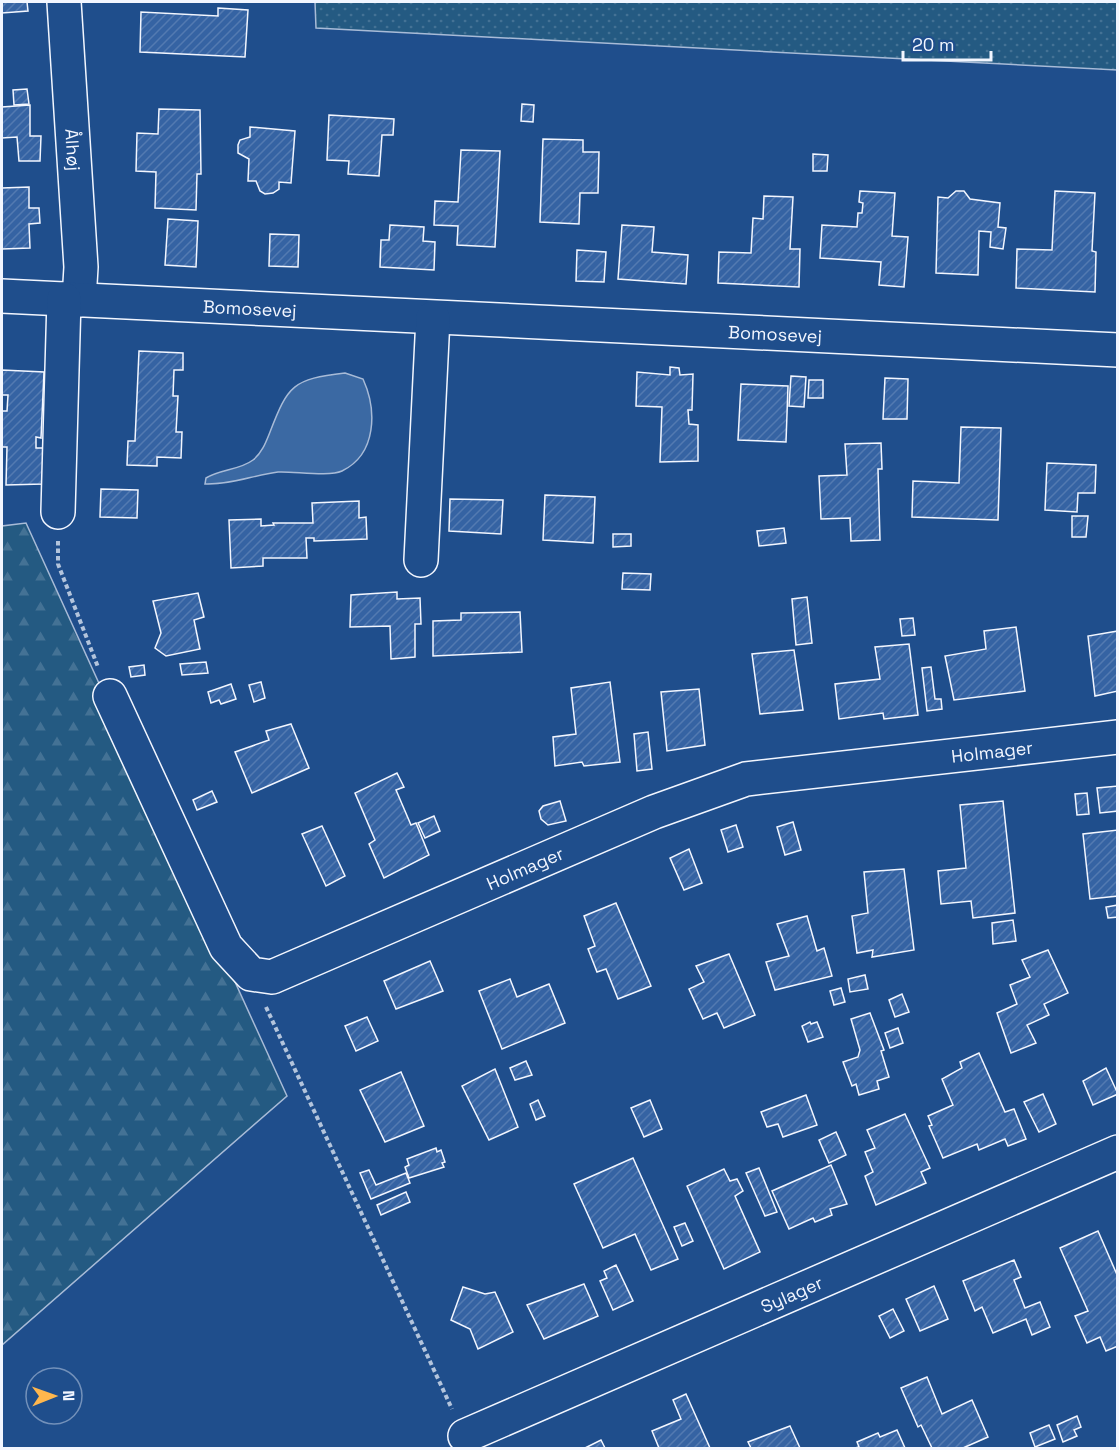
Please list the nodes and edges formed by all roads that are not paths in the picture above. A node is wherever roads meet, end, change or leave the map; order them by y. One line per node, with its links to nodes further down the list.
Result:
1 (64, 2): 3 (street, Ålhøj)
2 (2, 296): 3 (street, Bomosevej)
3 (71, 299): 4 (street, Bomosevej); 6 (street)
4 (433, 318): 5 (street, Bomosevej); 7 (street)
5 (1118, 350)
6 (58, 512)
7 (421, 560)
8 (110, 696): 9 (street, Holmager)
9 (1118, 737)
10 (1118, 1152): 11 (street, Sylager)
11 (465, 1436)

